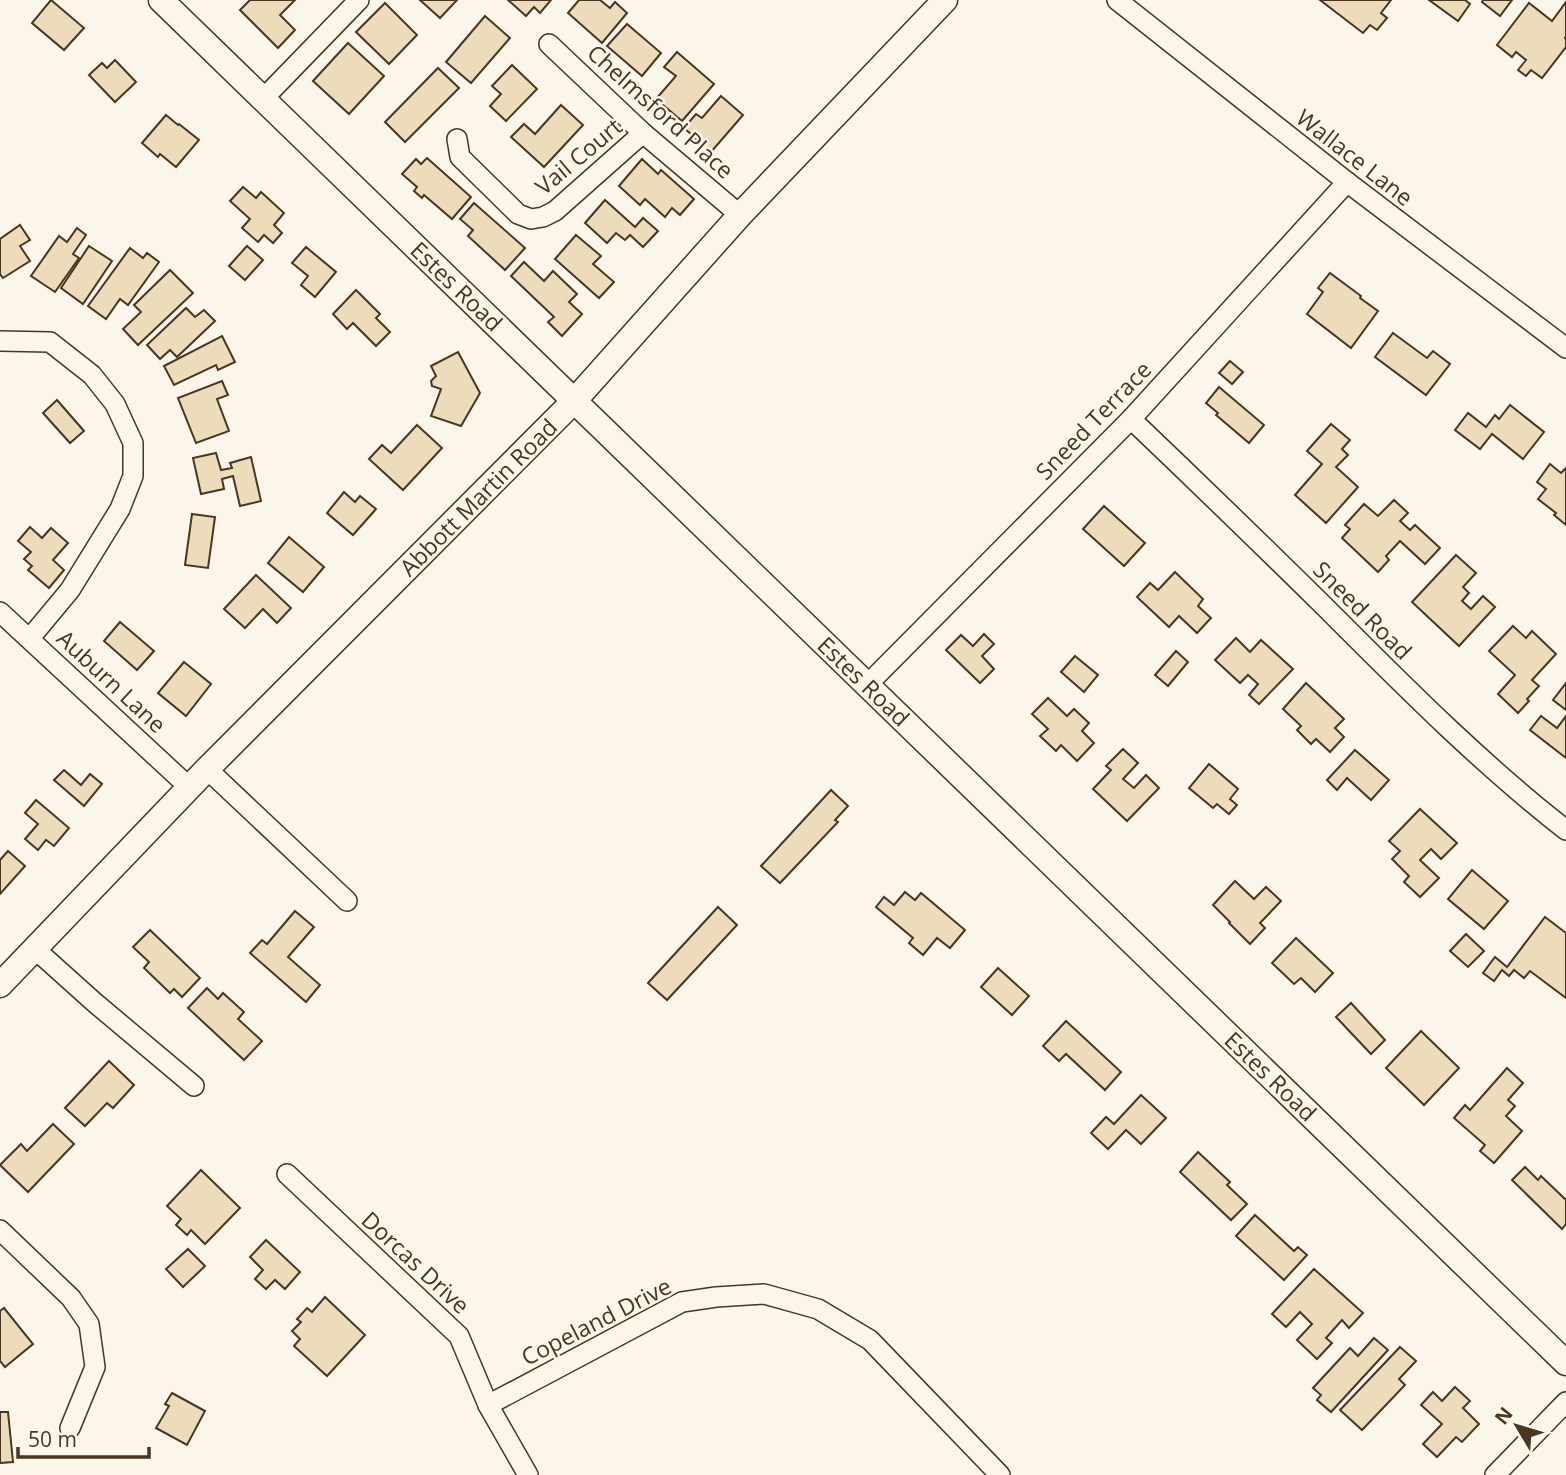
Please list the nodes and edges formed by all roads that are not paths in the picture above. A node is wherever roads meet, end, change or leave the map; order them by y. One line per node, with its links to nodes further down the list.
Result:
1 (161, 0): 6 (main road, Estes Road)
2 (359, 0): 6 (street)
3 (945, 0): 10 (main road, Abbott Martin Road)
4 (1118, 0): 9 (street, Wallace Lane)
5 (550, 44): 7 (street, Chelmsford Place)
6 (263, 99): 13 (main road, Estes Road)
7 (643, 132): 8 (street, Vail Court); 10 (street, Chelmsford Place)
8 (457, 139)
9 (1347, 182): 12 (street, Wallace Lane); 14 (street, Sneed Terrace)
10 (740, 215): 13 (main road, Abbott Martin Road)
11 (0, 341): 16 (street)
12 (1566, 348)
13 (575, 400): 17 (main road, Estes Road); 18 (main road, Abbott Martin Road)
14 (1131, 419): 17 (street, Sneed Terrace); 20 (street, Sneed Road)
15 (0, 611): 16 (street, Auburn Lane)
16 (30, 638): 19 (street, Auburn Lane)
17 (867, 685): 27 (main road, Estes Road)
18 (207, 769): 19 (main road, Abbott Martin Road); 21 (street)
19 (190, 788): 22 (main road, Abbott Martin Road)
20 (1566, 830)
21 (347, 901)
22 (35, 949): 23 (main road, Abbott Martin Road); 24 (street)
23 (0, 985)
24 (194, 1086)
25 (287, 1174): 29 (street, Dorcas Drive)
26 (0, 1230): 30 (street)
27 (1566, 1363)
28 (1566, 1402): 33 (street)
29 (488, 1405): 31 (street, Dorcas Drive); 32 (street, Copeland Drive)
30 (70, 1428)
31 (528, 1475)
32 (1000, 1475)
33 (1495, 1475)

